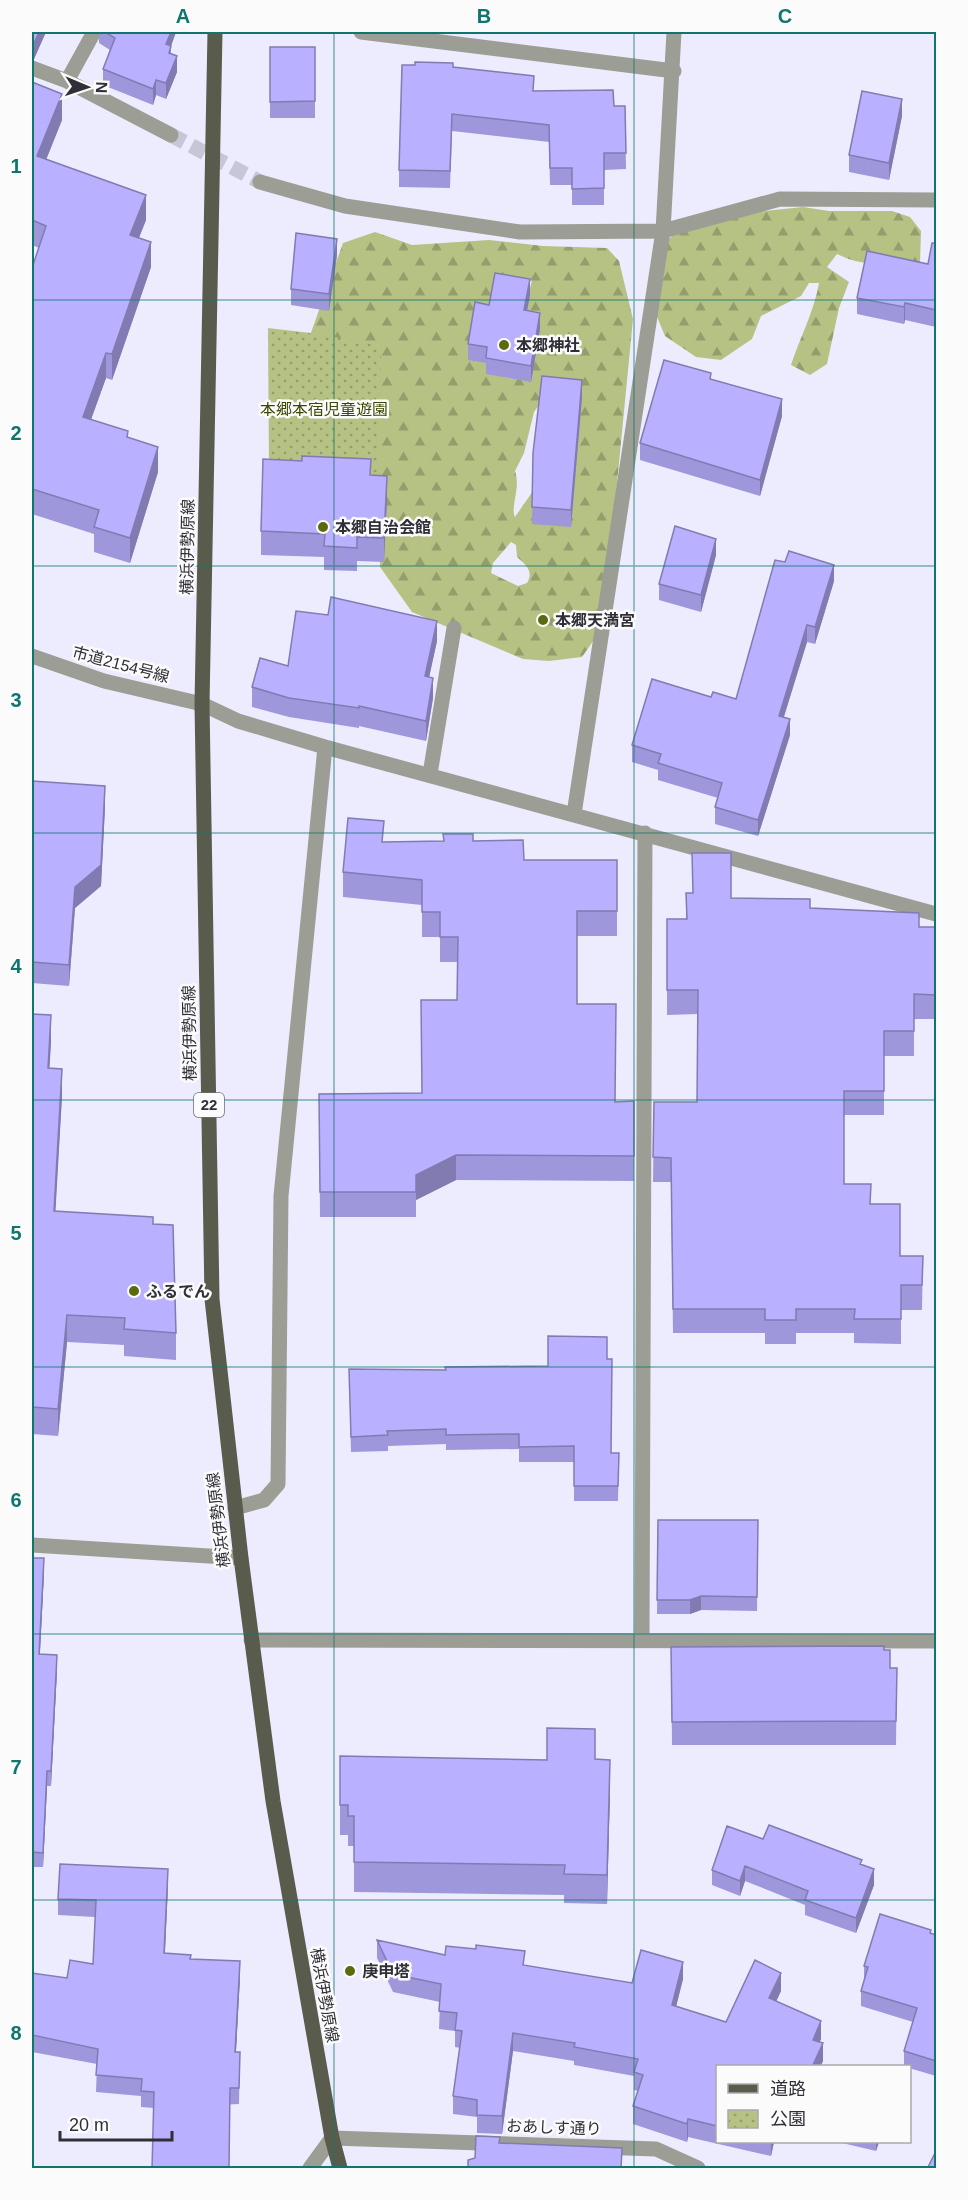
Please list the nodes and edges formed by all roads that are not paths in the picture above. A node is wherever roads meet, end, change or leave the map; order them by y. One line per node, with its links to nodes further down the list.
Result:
1 (94, 32): 7 (street)
2 (215, 32): 14 (main road, 横浜伊勢原線 / 22)
3 (361, 32): 6 (street)
4 (674, 32): 6 (street)
5 (32, 68): 7 (street)
6 (674, 71): 11 (street)
7 (66, 81): 8 (street)
8 (171, 135)
9 (260, 182): 11 (street)
10 (936, 201): 11 (street)
11 (663, 231): 17 (street)
12 (454, 628): 16 (street)
13 (32, 656): 14 (street, 市道2154号線)
14 (202, 704): 15 (street, 市道2154号線); 20 (main road, 横浜伊勢原線 / 22)
15 (325, 747): 16 (street, 市道2154号線); 20 (street)
16 (430, 774): 17 (street, 市道2154号線)
17 (574, 814): 18 (street, 市道2154号線)
18 (645, 833): 19 (street, 市道2154号線); 23 (street)
19 (936, 914)
20 (235, 1508): 22 (main road, 横浜伊勢原線 / 22)
21 (32, 1545): 22 (street)
22 (241, 1558): 24 (main road, 横浜伊勢原線 / 22)
23 (642, 1639): 24 (street); 25 (street)
24 (251, 1640): 26 (main road, 横浜伊勢原線 / 22)
25 (936, 1641)
26 (333, 2138): 27 (street); 28 (main road, 横浜伊勢原線 / 22); 29 (street, おあしす通り)
27 (310, 2169)
28 (340, 2169)
29 (698, 2169)

